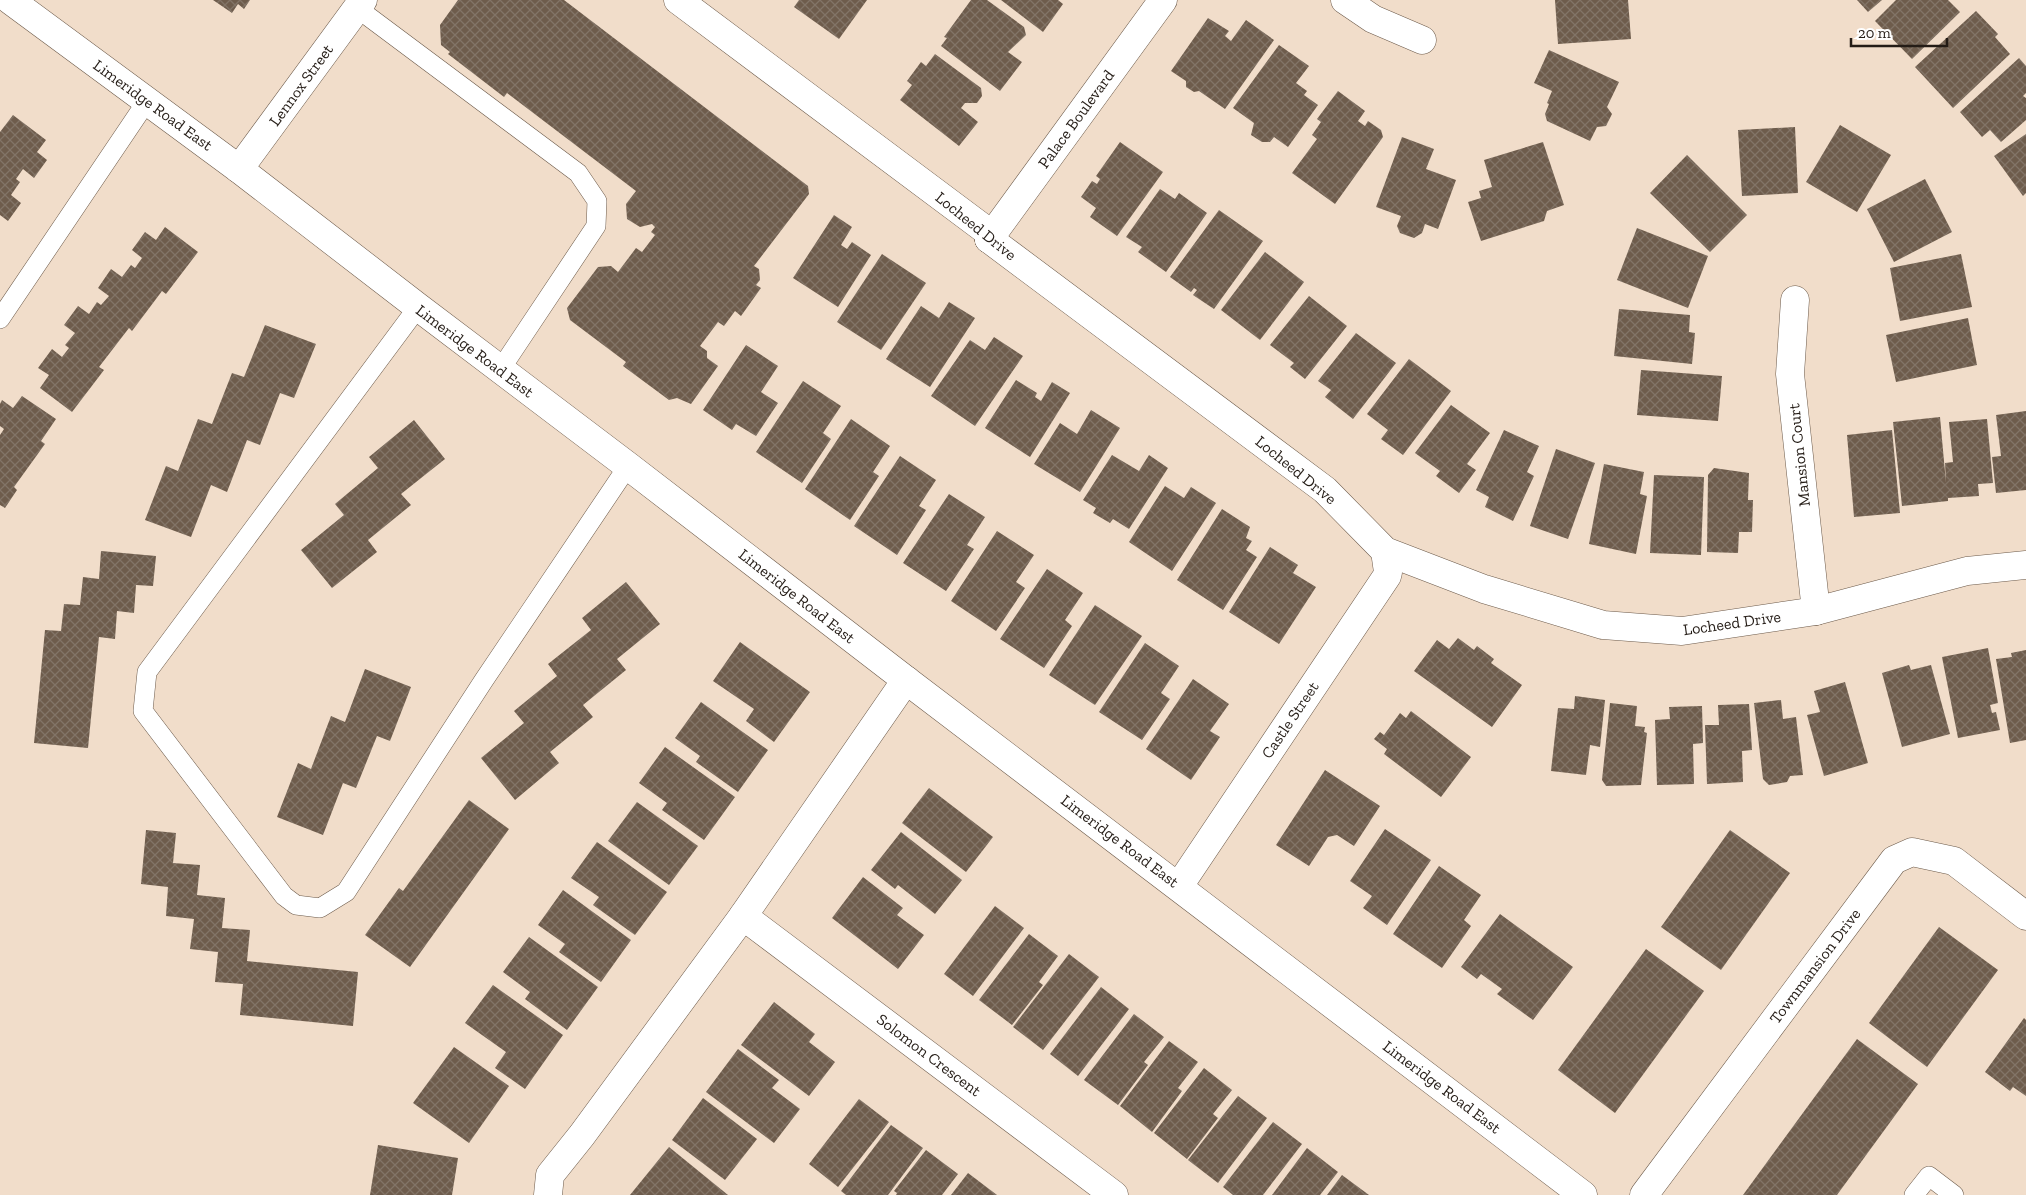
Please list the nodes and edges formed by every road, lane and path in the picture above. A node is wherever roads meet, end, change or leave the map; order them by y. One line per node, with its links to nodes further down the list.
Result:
1 (10, 0): 7 (street, Limeridge Road East)
2 (679, 0): 9 (street, Locheed Drive)
3 (1163, 0): 9 (street, Palace Boulevard)
4 (1345, 0): 6 (street)
5 (360, 4): 8 (street, Lennox Street); 13 (lane)
6 (1422, 40)
7 (147, 101): 8 (street, Limeridge Road East); 12 (lane)
8 (239, 169): 11 (street, Limeridge Road East)
9 (989, 239): 15 (street, Locheed Drive)
10 (1795, 300): 17 (street, Mansion Court)
11 (418, 308): 13 (street, Limeridge Road East); 14 (lane)
12 (0, 319)
13 (500, 370): 14 (street, Limeridge Road East)
14 (628, 466): 18 (street, Limeridge Road East)
15 (1385, 551): 17 (street, Locheed Drive); 19 (street, Castle Street)
16 (2026, 564): 17 (street, Locheed Drive)
17 (1816, 611)
18 (906, 680): 19 (street, Limeridge Road East); 20 (street)
19 (1179, 886): 24 (street, Limeridge Road East)
20 (744, 916): 22 (street); 23 (street, Solomon Crescent)
21 (2026, 916): 25 (street, Townmansion Drive)
22 (548, 1195)
23 (1114, 1195)
24 (1583, 1195)
25 (1644, 1195)
26 (1914, 1195): 27 (lane)
27 (1954, 1195)

